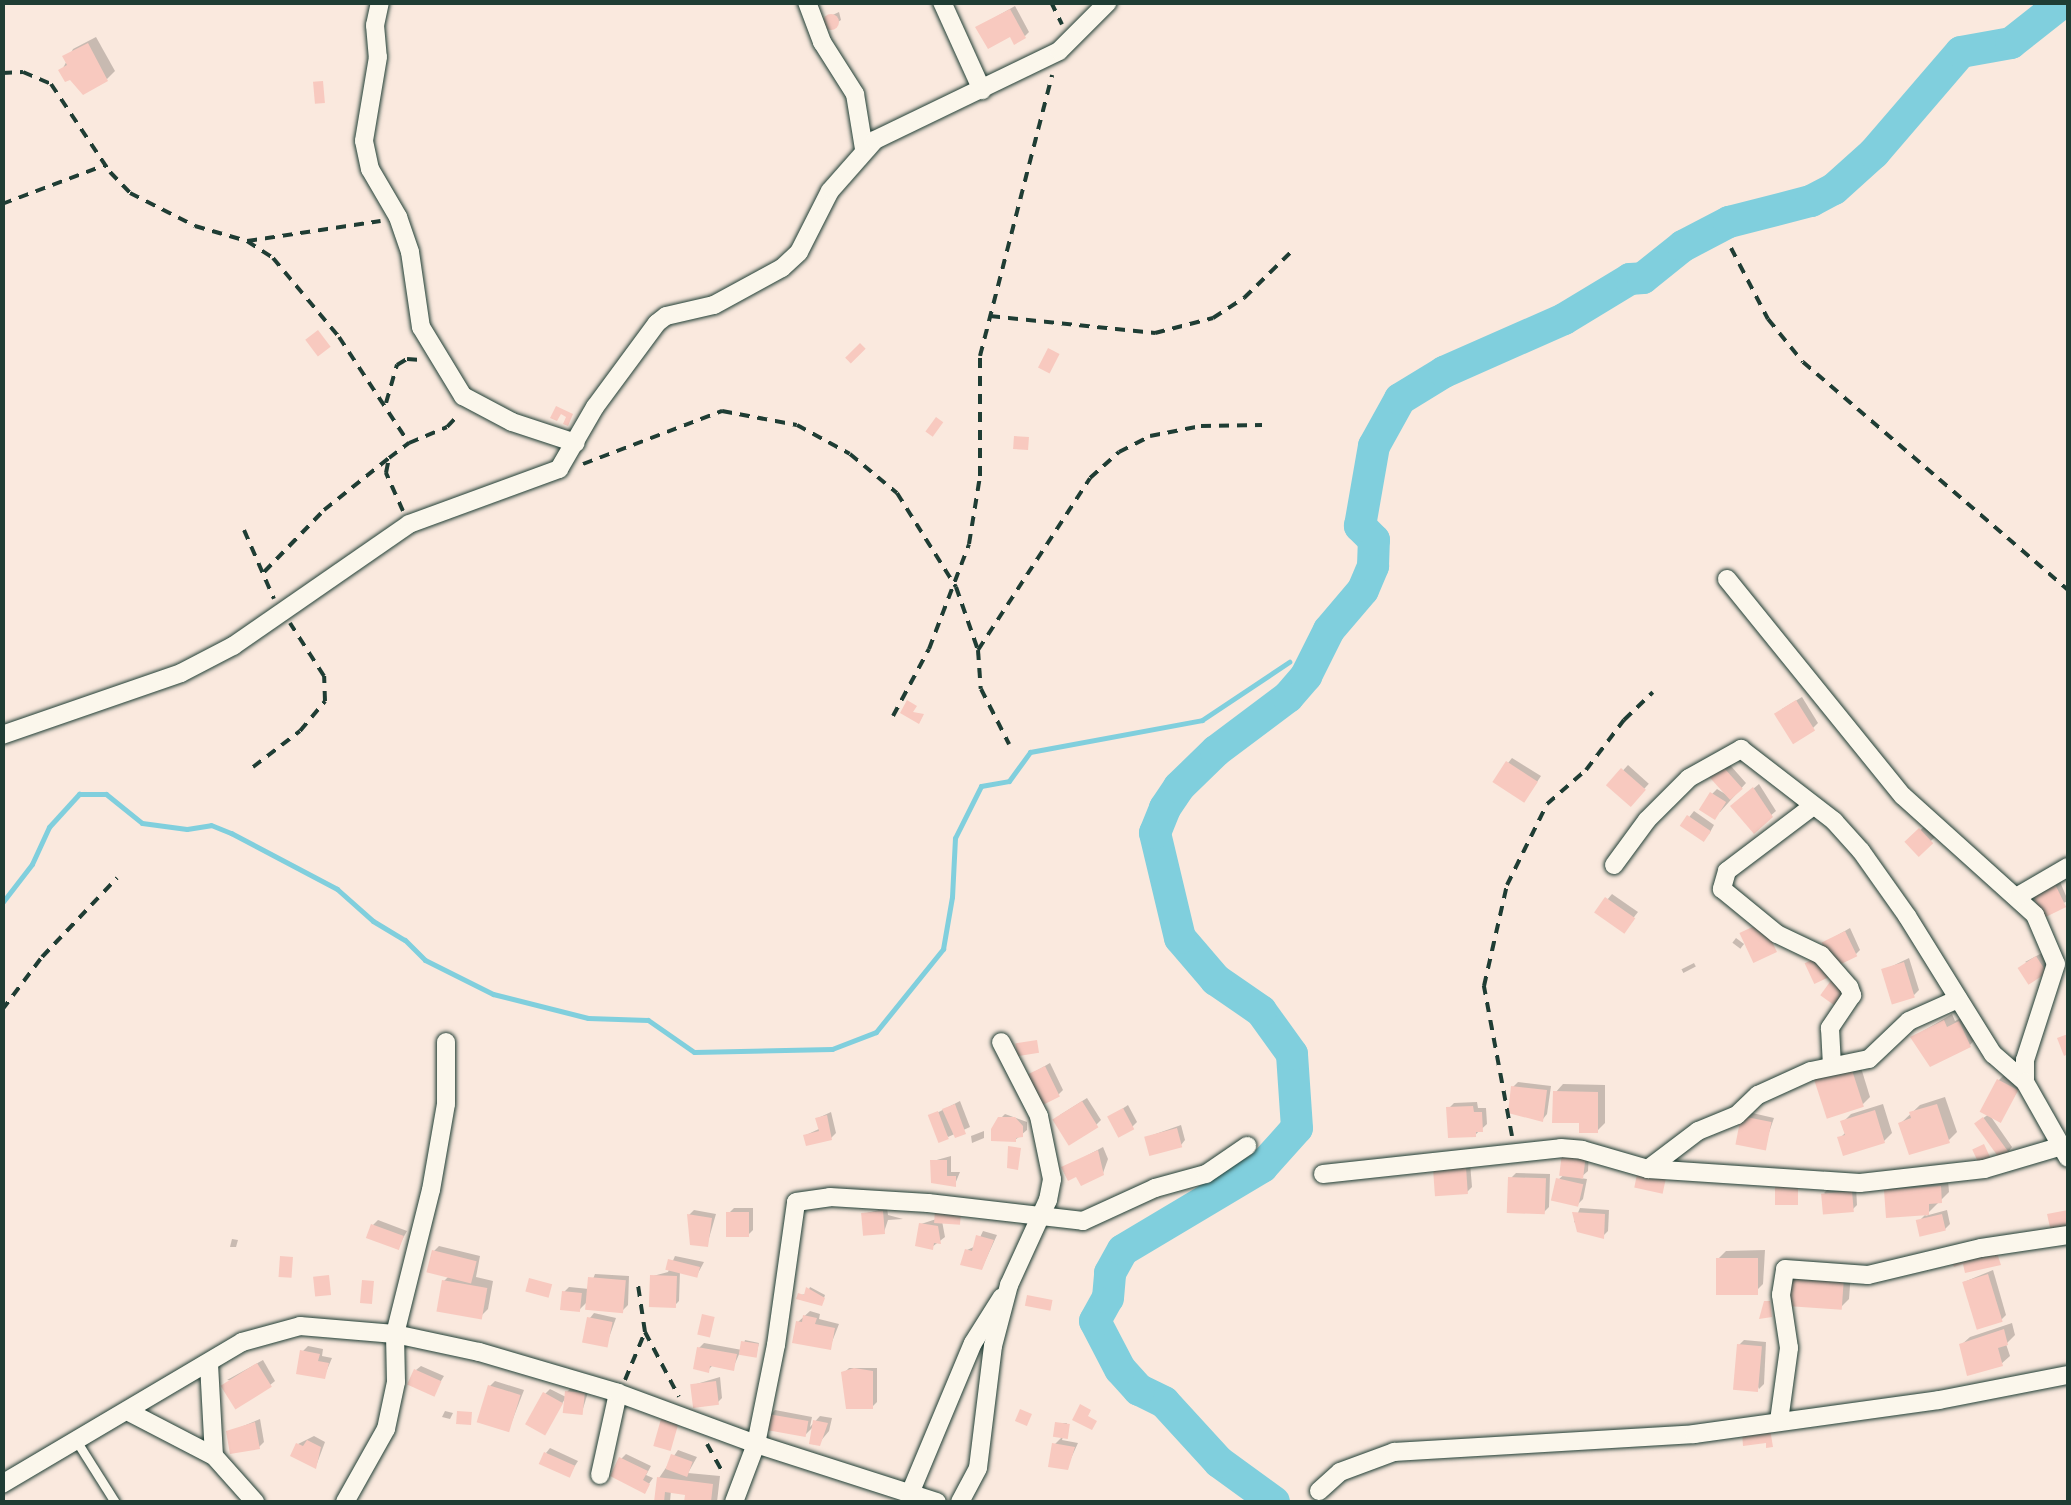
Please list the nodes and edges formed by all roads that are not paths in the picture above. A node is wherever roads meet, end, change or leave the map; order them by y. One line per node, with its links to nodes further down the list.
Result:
1 (380, 2): 7 (street)
2 (807, 2): 6 (street)
3 (942, 2): 5 (street)
4 (1108, 2): 5 (street)
5 (982, 90): 6 (street)
6 (864, 149): 7 (street)
7 (576, 443): 9 (street)
8 (1727, 578): 13 (street)
9 (2, 735)
10 (1814, 806): 11 (street); 14 (street); 17 (street)
11 (1614, 866)
12 (2068, 867): 13 (street)
13 (2018, 896): 18 (street)
14 (1958, 999): 17 (street); 18 (street)
15 (446, 1042): 26 (street)
16 (1002, 1042): 23 (street)
17 (1832, 1066): 21 (street)
18 (2025, 1082): 20 (street)
19 (1247, 1146): 23 (street)
20 (2065, 1152): 21 (street)
21 (1648, 1169): 22 (street)
22 (1323, 1174)
23 (1040, 1216): 25 (street); 33 (street)
24 (2068, 1235): 31 (street)
25 (1010, 1286): 37 (street); 44 (street)
26 (395, 1334): 27 (street); 29 (street); 42 (street)
27 (209, 1364): 30 (street); 34 (street)
28 (2068, 1375): 31 (street)
29 (618, 1393): 33 (street); 35 (street)
30 (129, 1412): 32 (street); 34 (street)
31 (1780, 1421): 38 (street)
32 (78, 1442): 36 (street); 40 (lane)
33 (756, 1444): 37 (street); 39 (street)
34 (214, 1456): 41 (street)
35 (600, 1475)
36 (2, 1484)
37 (911, 1490): 43 (street)
38 (1319, 1491)
39 (735, 1499)
40 (115, 1502)
41 (255, 1502)
42 (345, 1502)
43 (937, 1502)
44 (960, 1502)

